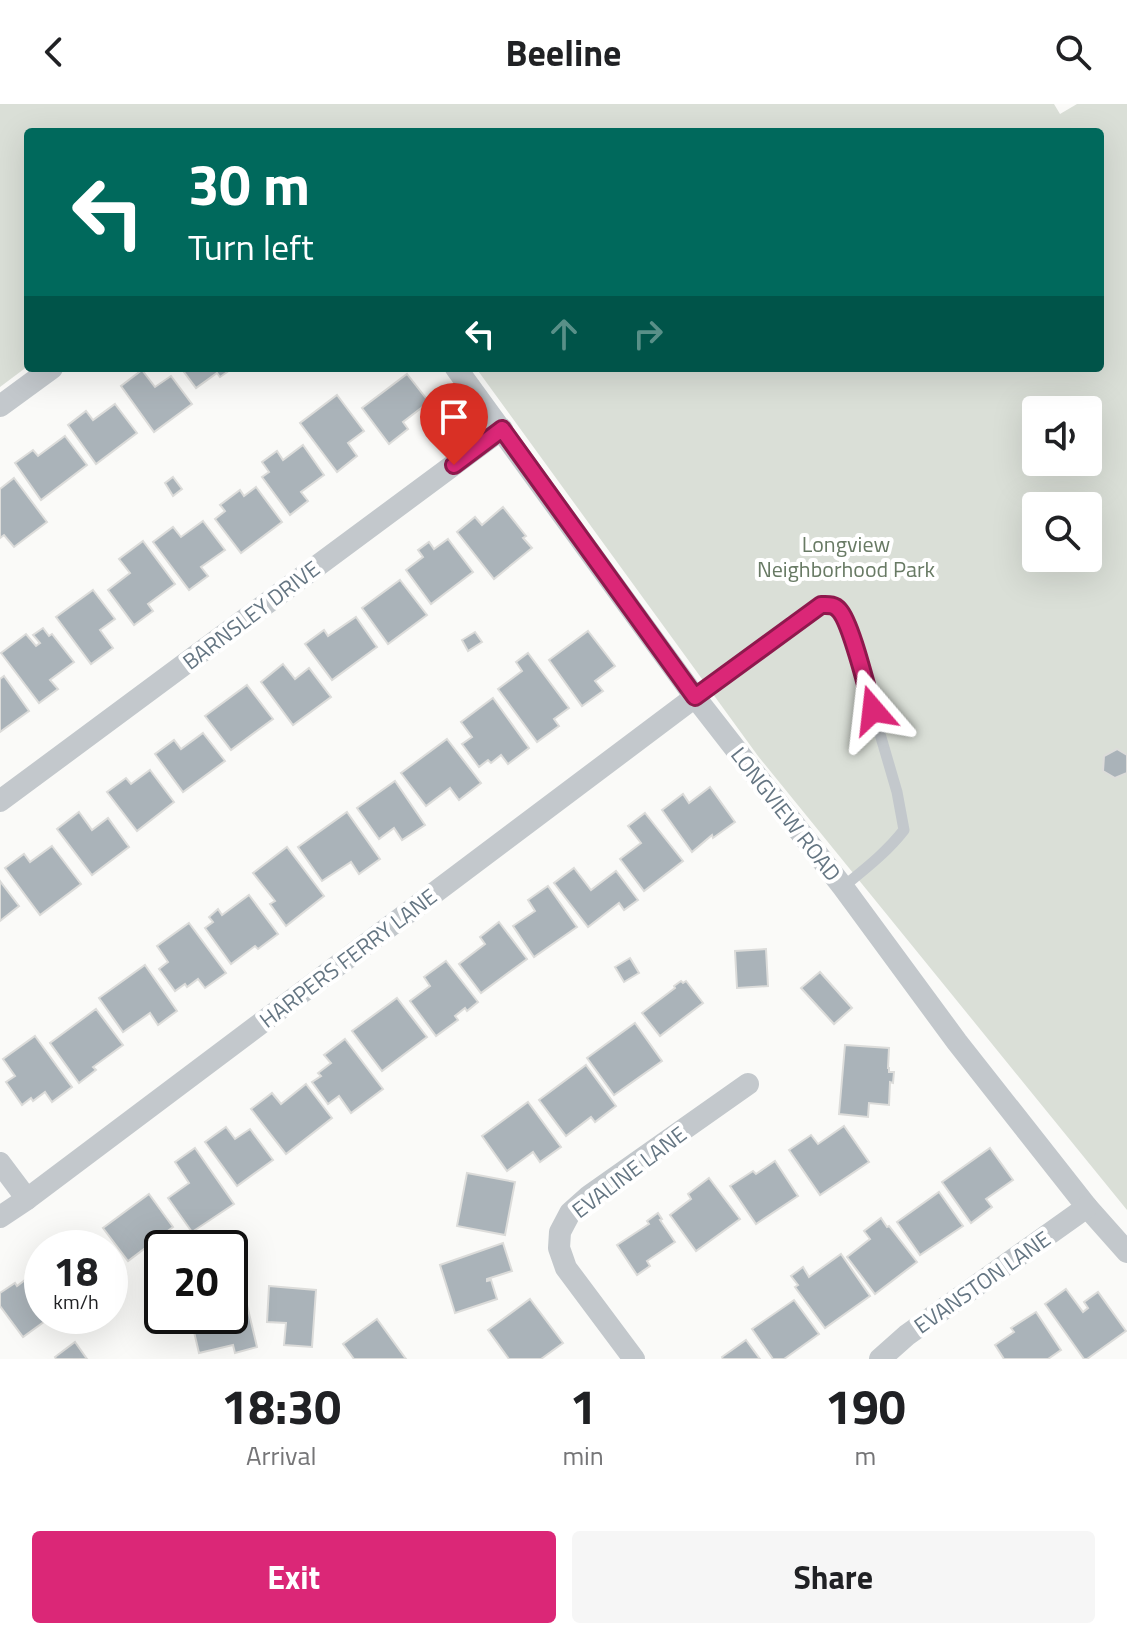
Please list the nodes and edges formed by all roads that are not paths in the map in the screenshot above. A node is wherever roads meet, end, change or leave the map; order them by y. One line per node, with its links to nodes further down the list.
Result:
1 (47, 372): 3 (street)
2 (459, 372): 4 (street, LONGVIEW ROAD)
3 (0, 406)
4 (502, 429): 5 (street, LONGVIEW ROAD); 6 (street, BARNSLEY DRIVE)
5 (695, 697): 7 (street, LONGVIEW ROAD); 7 (lane); 10 (street, HARPERS FERRY LANE)
6 (0, 801)
7 (843, 887): 11 (street, LONGVIEW ROAD)
8 (748, 1084): 14 (street, EVALINE LANE)
9 (0, 1163): 10 (street)
10 (27, 1199): 12 (street, HARPERS FERRY LANE)
11 (1087, 1207): 13 (street, LONGVIEW ROAD); 15 (street, EVANSTON LANE)
12 (0, 1217)
13 (1127, 1252)
14 (634, 1359)
15 (880, 1359)

